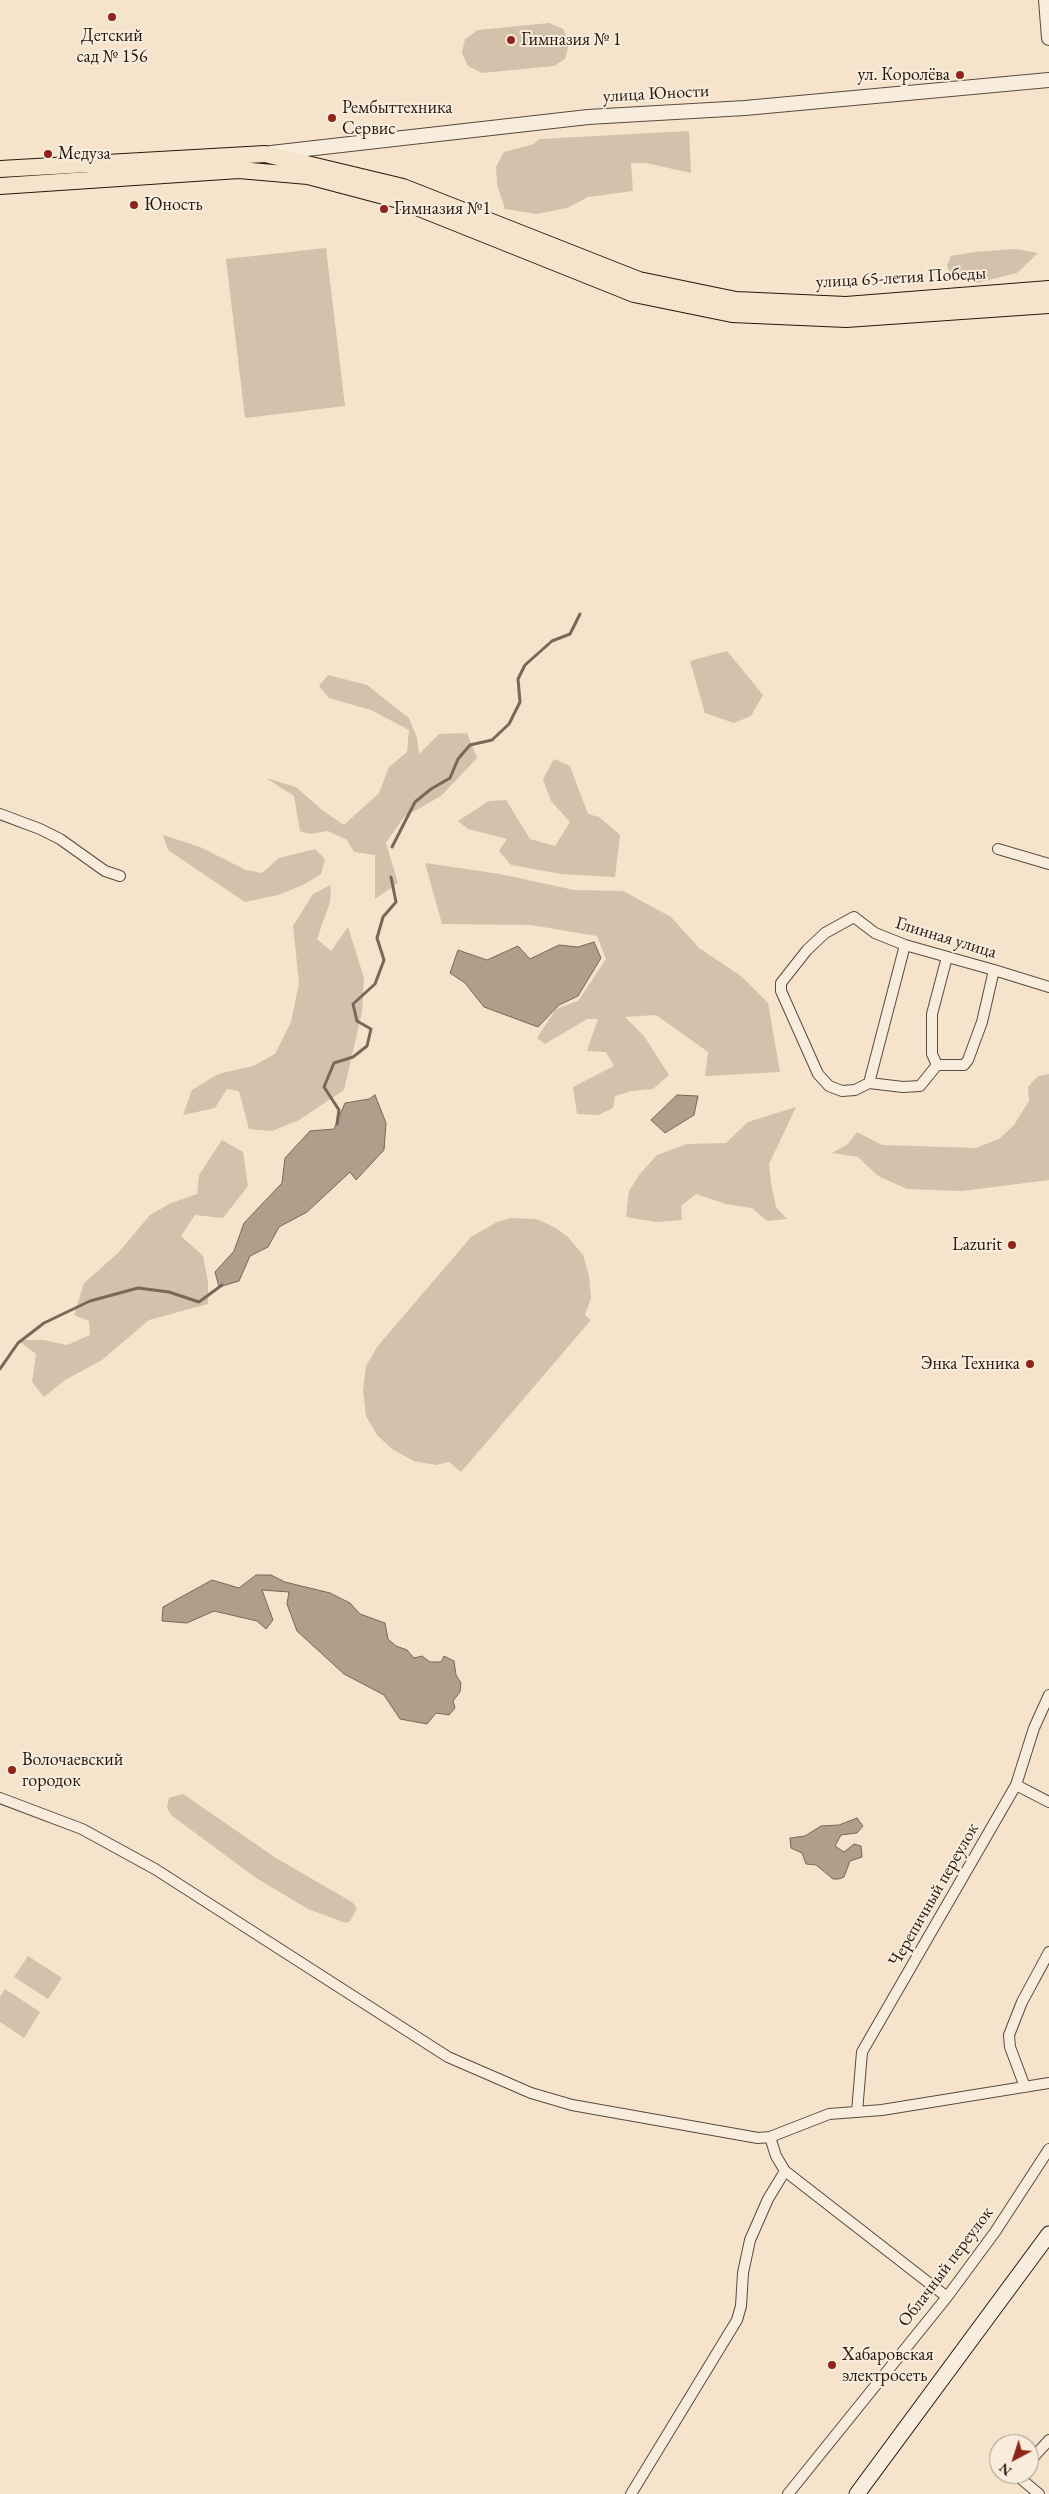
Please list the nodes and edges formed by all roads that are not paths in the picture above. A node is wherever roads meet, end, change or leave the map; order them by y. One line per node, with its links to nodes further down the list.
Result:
1 (1046, 0): 2 (street)
2 (1049, 38)
3 (1049, 80): 4 (street, улица Юности)
4 (265, 154): 5 (main road, улица 65-летия Победы); 7 (main road, улица 65-летия Победы)
5 (0, 169)
6 (0, 186): 8 (main road, улица 65-летия Победы)
7 (1049, 289)
8 (1049, 305)
9 (0, 814): 12 (street)
10 (998, 849): 11 (street)
11 (1049, 864)
12 (120, 876)
13 (905, 945): 14 (street, Глинная улица); 18 (street); 18 (street, Глинная улица)
14 (947, 957): 15 (street, Глинная улица); 17 (street)
15 (994, 970): 16 (street, Глинная улица); 17 (street)
16 (1049, 987)
17 (937, 1065): 18 (street, Глинная улица)
18 (870, 1083)
19 (1049, 1695): 20 (street, Черепичный переулок)
20 (1016, 1786): 22 (street); 26 (street, Черепичный переулок)
21 (0, 1798): 27 (street)
22 (1049, 1802)
23 (1049, 1952): 25 (street)
24 (1049, 2083): 25 (street)
25 (1024, 2087): 26 (street)
26 (858, 2112): 27 (street)
27 (770, 2138): 29 (street)
28 (1049, 2149): 31 (street, Облачный переулок)
29 (786, 2170): 31 (street); 35 (street)
30 (1049, 2234): 37 (main road)
31 (946, 2297): 36 (street, Облачный переулок)
32 (1049, 2440): 33 (street)
33 (1039, 2451)
34 (1027, 2484): 38 (street)
35 (631, 2494)
36 (788, 2494)
37 (857, 2494)
38 (1039, 2494)

